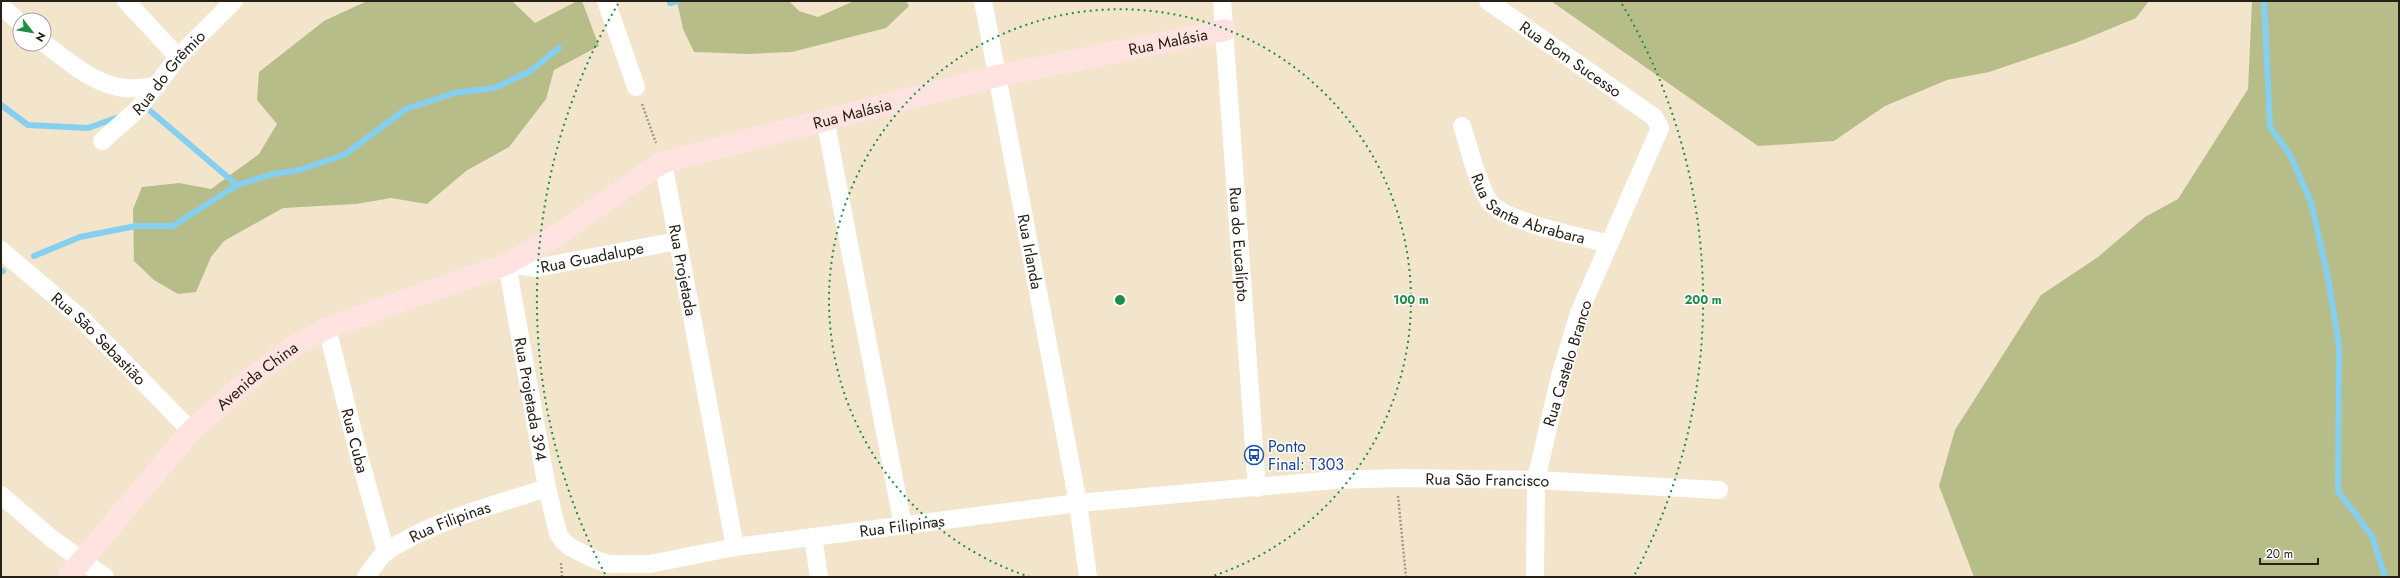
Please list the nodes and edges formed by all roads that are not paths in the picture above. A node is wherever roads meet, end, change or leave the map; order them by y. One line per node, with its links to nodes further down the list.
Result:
1 (126, 1): 11 (street)
2 (234, 1): 11 (street, Rua do Grêmio)
3 (606, 1): 14 (street)
4 (983, 1): 12 (street, Rua Irlanda)
5 (1222, 1): 9 (street, Rua do Eucalípto)
6 (1488, 1): 15 (street, Rua Bom Sucesso)
7 (6, 10): 8 (street)
8 (12, 16)
9 (1225, 30): 12 (street, Rua Malásia); 28 (street, Rua do Eucalípto)
10 (52, 49): 13 (street)
11 (178, 57): 13 (street, Rua do Grêmio)
12 (998, 76): 16 (street, Rua Malásia); 31 (street, Rua Irlanda)
13 (157, 86): 18 (street, Rua do Grêmio)
14 (636, 87)
15 (1654, 117): 21 (street, Rua Castelo Branco)
16 (825, 119): 19 (street, Rua Malásia); 32 (street)
17 (1462, 126): 21 (street, Rua Santa Abrabara)
18 (102, 141)
19 (663, 162): 20 (street, Rua Projetada); 23 (street, Rua Malásia)
20 (677, 241): 23 (street, Rua Guadalupe); 35 (street, Rua Projetada)
21 (1610, 244): 26 (street, Rua Castelo Branco)
22 (1, 250): 25 (street, Rua São Sebastião)
23 (507, 264): 24 (street, Avenida China); 27 (street, Rua Projetada 394)
24 (327, 328): 25 (street, Avenida China); 36 (street, Rua Cuba)
25 (191, 432): 37 (street, Avenida China)
26 (1536, 480): 28 (street, Rua São Francisco); 29 (street, Rua São Francisco); 43 (street, Rua Castelo Branco)
27 (547, 488): 33 (street, Rua Projetada 394); 36 (street, Rua Filipinas)
28 (1257, 488): 31 (street, Rua Filipinas)
29 (1719, 490)
30 (1, 495): 37 (street)
31 (1078, 503): 32 (street, Rua Filipinas); 42 (street, Rua Irlanda)
32 (903, 526): 34 (street, Rua Filipinas)
33 (558, 533): 38 (street, Rua Filipinas)
34 (813, 537): 35 (street, Rua Filipinas); 41 (street)
35 (735, 547): 38 (street, Rua Filipinas)
36 (386, 552): 40 (street, Rua Filipinas)
37 (75, 569): 39 (street)
38 (647, 570)
39 (105, 577)
40 (366, 577)
41 (819, 577)
42 (1088, 577)
43 (1535, 577)

